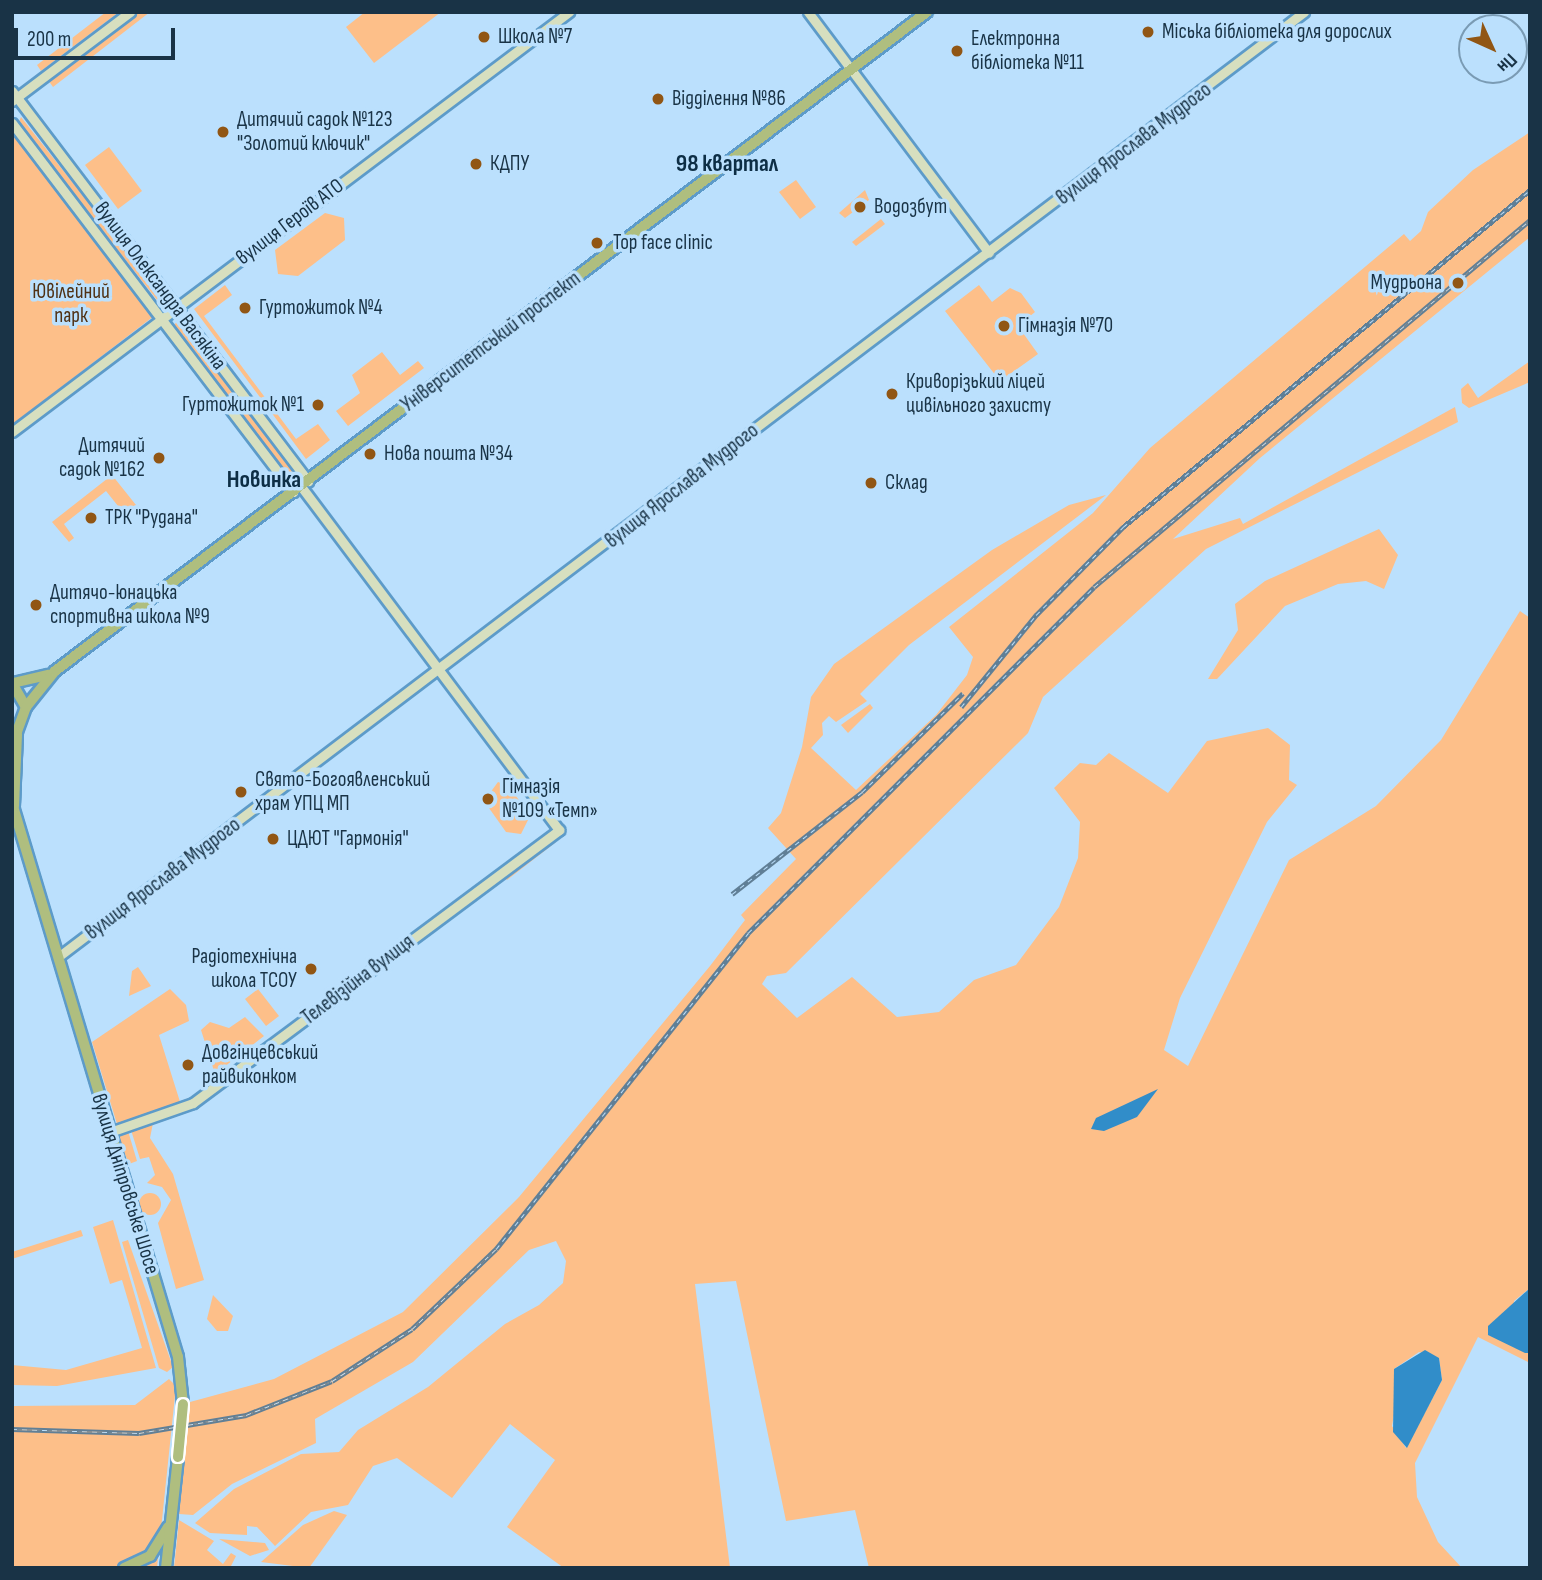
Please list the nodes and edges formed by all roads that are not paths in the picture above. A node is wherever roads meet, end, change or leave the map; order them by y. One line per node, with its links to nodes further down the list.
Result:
1 (130, 12): 7 (street)
2 (569, 12): 10 (street, вулиця Героїв АТО)
3 (808, 12): 6 (street)
4 (927, 12): 6 (main road, Університетський проспект)
5 (1304, 12): 9 (street, вулиця Ярослава Мудрого)
6 (851, 70): 9 (street); 13 (main road, Університетський проспект)
7 (14, 97): 10 (street, вулиця Олександра Васякіна)
8 (12, 123): 11 (street, вулиця Олександра Васякіна)
9 (989, 253): 15 (street, вулиця Ярослава Мудрого)
10 (176, 308): 11 (street, вулиця Героїв АТО); 13 (street, вулиця Олександра Васякіна)
11 (162, 320): 12 (street, вулиця Героїв АТО); 13 (street, вулиця Олександра Васякіна)
12 (12, 432)
13 (301, 486): 14 (main road, Університетський проспект); 15 (street, вулиця Олександра Васякіна)
14 (55, 671): 16 (main road); 17 (main road)
15 (440, 671): 20 (street, вулиця Олександра Васякіна); 21 (street, вулиця Ярослава Мудрого)
16 (12, 682): 17 (main road)
17 (26, 707): 18 (main road, вулиця Дніпровське Шосе)
18 (15, 737): 19 (main road, вулиця Дніпровське Шосе)
19 (13, 805): 21 (main road, вулиця Дніпровське Шосе)
20 (559, 830): 22 (street, Телевізійна вулиця)
21 (58, 957): 22 (main road, вулиця Дніпровське Шосе)
22 (110, 1132): 23 (main road, вулиця Дніпровське Шосе, bridge)
23 (171, 1520): 24 (main road); 25 (main road, вулиця Дніпровське Шосе)
24 (124, 1568)
25 (166, 1568)

